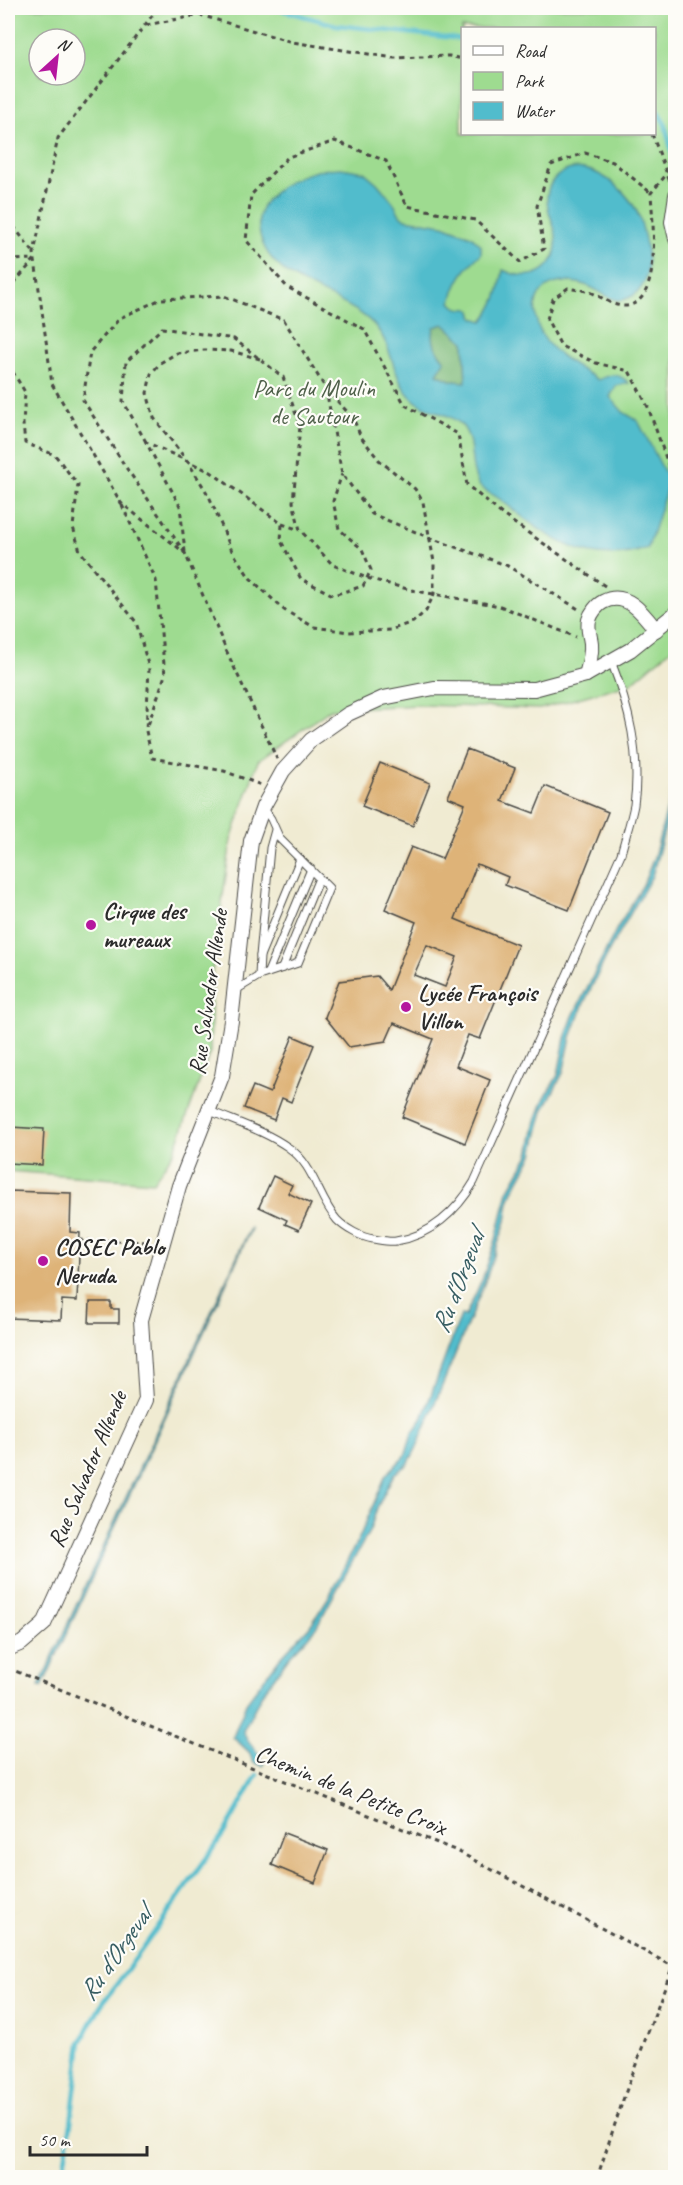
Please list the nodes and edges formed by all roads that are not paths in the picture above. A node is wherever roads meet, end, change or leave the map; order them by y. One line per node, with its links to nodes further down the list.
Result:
1 (675, 195): 2 (street)
2 (675, 239)
3 (675, 614): 4 (street, Rue Salvador Allende)
4 (656, 630): 5 (street, Rue Salvador Allende); 6 (street)
5 (611, 661): 6 (street, Rue Salvador Allende); 17 (lane)
6 (586, 675): 7 (street, Rue Salvador Allende)
7 (263, 807): 8 (lane); 16 (street, Rue Salvador Allende)
8 (275, 830): 9 (lane); 12 (lane)
9 (300, 859): 10 (lane); 12 (lane)
10 (311, 869): 11 (lane); 14 (lane)
11 (319, 878): 13 (lane); 13 (lane)
12 (260, 956): 15 (lane)
13 (282, 968): 14 (lane)
14 (268, 972): 15 (lane)
15 (259, 976): 16 (lane)
16 (234, 990): 17 (street, Rue Salvador Allende)
17 (210, 1111): 18 (street, Rue Salvador Allende)
18 (8, 1649)

